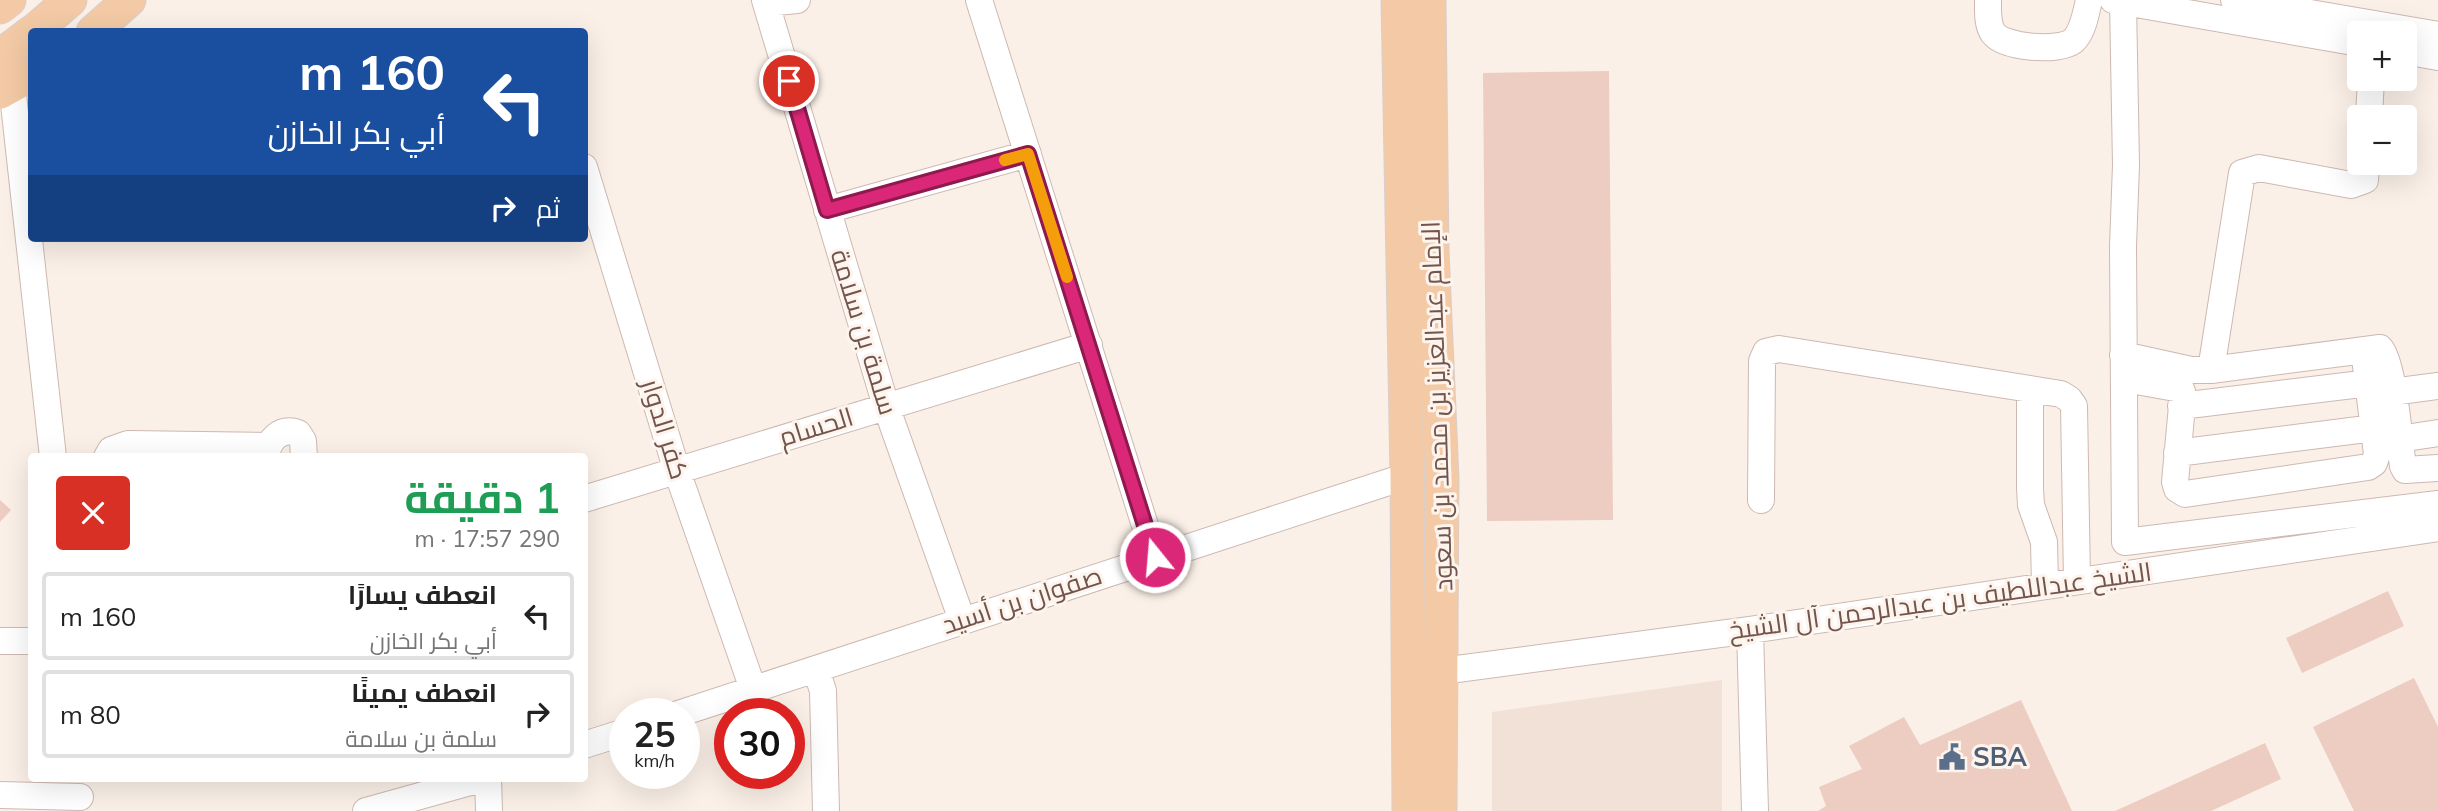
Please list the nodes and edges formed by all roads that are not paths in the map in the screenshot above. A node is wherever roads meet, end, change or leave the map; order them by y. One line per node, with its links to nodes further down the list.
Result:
1 (9, 0): 14 (main road)
2 (70, 0): 15 (main road)
3 (129, 0): 16 (main road)
4 (796, 0): 13 (street)
5 (979, 0): 23 (street)
6 (1398, 0): 46 (main road, الإمام عبدالعزيز بن محمد بن سعود)
7 (1429, 0): 47 (main road, الإمام عبدالعزيز بن محمد بن سعود)
8 (1449, 0): 47 (main road)
9 (1988, 0): 10 (street)
10 (2090, 0)
11 (2234, 0): 19 (street)
12 (2118, 1): 18 (street); 30 (street)
13 (765, 2): 26 (street, سلمة بن سلامة)
14 (0, 7)
15 (37, 28)
16 (98, 28)
17 (28, 35): 21 (main road)
18 (2347, 41)
19 (2436, 49): 20 (street)
20 (2417, 50)
21 (0, 56)
22 (14, 84): 27 (street)
23 (1028, 154): 26 (street); 29 (street)
24 (2365, 175): 31 (street)
25 (588, 180): 45 (street, كفر الدوار)
26 (827, 210): 35 (street, سلمة بن سلامة)
27 (28, 218)
28 (31, 242): 40 (street)
29 (1089, 345): 35 (street, الحسام); 52 (street)
30 (2124, 367): 31 (street); 36 (street); 50 (street)
31 (2211, 370): 32 (street)
32 (2384, 385): 33 (street); 36 (street); 37 (street)
33 (2438, 386)
34 (2030, 390): 49 (street); 53 (street); 54 (street)
35 (886, 405): 45 (street, الحسام); 55 (street, سلمة بن سلامة)
36 (2181, 406): 43 (street)
37 (2390, 431): 38 (street); 43 (street); 43 (street); 44 (street)
38 (2438, 433)
39 (267, 451): 41 (street); 42 (street)
40 (53, 453)
41 (109, 453)
42 (304, 453)
43 (2177, 453)
44 (2438, 468)
45 (677, 471): 48 (street, الحسام); 61 (street, كفر الدوار)
46 (1408, 477): 52 (street, صفوان بن أسيد); 72 (main road, الإمام عبدالعزيز بن محمد بن سعود)
47 (1442, 478): 60 (main road, الإمام عبدالعزيز بن محمد بن سعود)
48 (588, 498)
49 (1761, 500)
50 (2438, 504)
51 (2438, 528): 53 (street, الشيخ عبداللطيف بن عبدالرحمن آل الشيخ)
52 (1155, 557): 55 (street, صفوان بن أسيد)
53 (2077, 581): 54 (street, الشيخ عبداللطيف بن عبدالرحمن آل الشيخ)
54 (2045, 586): 56 (street, الشيخ عبداللطيف بن عبدالرحمن آل الشيخ)
55 (962, 620): 59 (street, صفوان بن أسيد)
56 (1750, 629): 60 (street, الشيخ عبداللطيف بن عبدالرحمن آل الشيخ); 74 (street)
57 (0, 641): 58 (street)
58 (28, 641)
59 (816, 669): 61 (street, صفوان بن أسيد); 71 (street)
60 (1442, 671): 73 (main road, الإمام عبدالعزيز بن محمد بن سعود)
61 (752, 689): 62 (street, صفوان بن أسيد)
62 (700, 707)
63 (609, 737): 64 (street)
64 (588, 744)
65 (470, 782): 69 (street)
66 (488, 782): 70 (street)
67 (0, 795): 68 (street)
68 (80, 796)
69 (366, 811)
70 (489, 811)
71 (826, 811)
72 (1409, 811)
73 (1440, 811)
74 (1755, 811)

